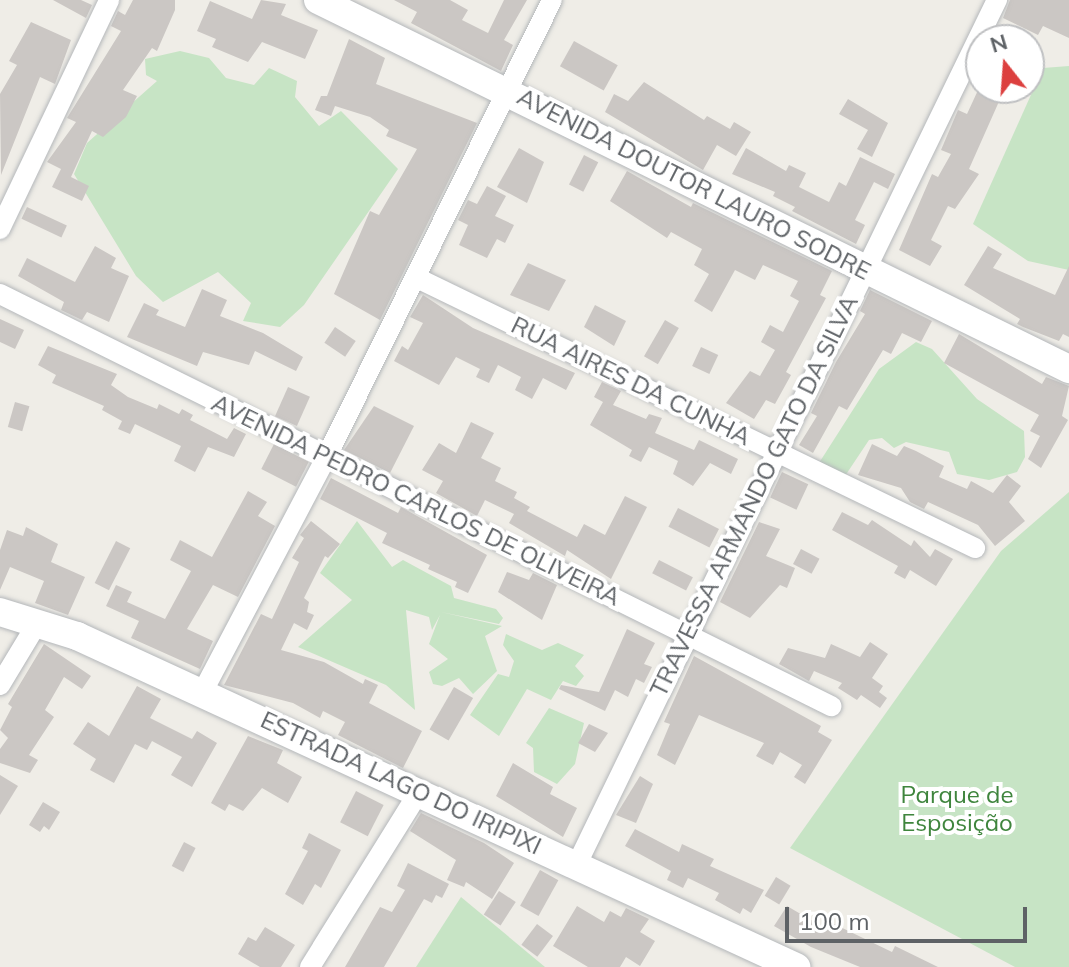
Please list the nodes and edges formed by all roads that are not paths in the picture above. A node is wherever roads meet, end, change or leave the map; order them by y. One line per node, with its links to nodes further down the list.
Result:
1 (109, 0): 6 (street)
2 (318, 0): 5 (street, AVENIDA DOUTOR LAURO SODRE)
3 (552, 0): 5 (street)
4 (997, 0): 7 (street, TRAVESSA ARMANDO GATO DA SILVA)
5 (507, 90): 7 (street, AVENIDA DOUTOR LAURO SODRE); 8 (street)
6 (0, 229)
7 (864, 270): 10 (street, AVENIDA DOUTOR LAURO SODRE); 11 (street, TRAVESSA ARMANDO GATO DA SILVA)
8 (417, 278): 11 (street, RUA AIRES DA CUNHA); 12 (street)
9 (0, 294): 12 (street, AVENIDA PEDRO CARLOS DE OLIVEIRA)
10 (1069, 369)
11 (774, 451): 13 (street, RUA AIRES DA CUNHA); 16 (street, TRAVESSA ARMANDO GATO DA SILVA)
12 (327, 456): 16 (street, AVENIDA PEDRO CARLOS DE OLIVEIRA); 18 (street)
13 (975, 548)
14 (0, 612): 15 (street, ESTRADA LAGO DO IRIPIXI)
15 (38, 622): 17 (street); 18 (street, ESTRADA LAGO DO IRIPIXI)
16 (686, 635): 19 (street, AVENIDA PEDRO CARLOS DE OLIVEIRA); 21 (street, TRAVESSA ARMANDO GATO DA SILVA)
17 (0, 685)
18 (202, 693): 20 (street, ESTRADA LAGO DO IRIPIXI)
19 (831, 706)
20 (419, 792): 21 (street, ESTRADA LAGO DO IRIPIXI); 22 (street)
21 (577, 864): 23 (street, ESTRADA LAGO DO IRIPIXI)
22 (310, 967)
23 (796, 967)

